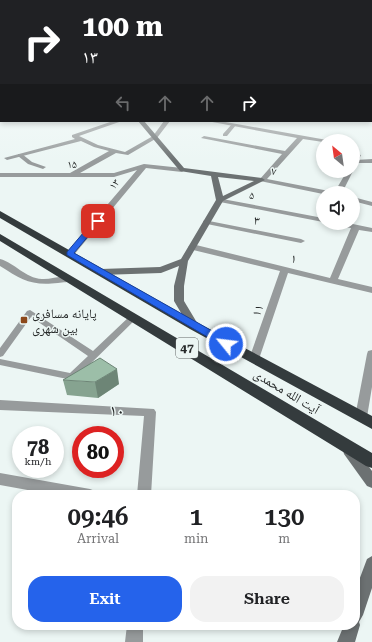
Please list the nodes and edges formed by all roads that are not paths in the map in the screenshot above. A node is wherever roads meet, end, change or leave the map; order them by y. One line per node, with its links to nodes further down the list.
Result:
1 (116, 122): 10 (street)
2 (142, 122): 7 (street)
3 (166, 122): 7 (street)
4 (216, 122): 5 (street)
5 (234, 125): 6 (lane); 8 (street)
6 (225, 135)
7 (155, 137): 12 (street); 20 (street)
8 (301, 137): 11 (street); 13 (street)
9 (204, 138): 13 (street)
10 (82, 139): 12 (street); 14 (street)
11 (316, 140)
12 (115, 151): 23 (street)
13 (286, 153): 24 (street)
14 (20, 155): 15 (street); 19 (lane)
15 (7, 158)
16 (360, 161): 17 (lane)
17 (372, 161)
18 (144, 166): 20 (street); 23 (street, ۱۵); 38 (street, ۱۳)
19 (43, 167)
20 (182, 170): 21 (street, ۷)
21 (214, 174): 24 (street, ۷); 26 (street)
22 (0, 175): 23 (street, ۱۵)
23 (69, 176)
24 (262, 180): 25 (street, ۷); 26 (street, ۵)
25 (316, 190)
26 (220, 200): 30 (street, ۵); 31 (street)
27 (360, 201): 28 (street)
28 (372, 204)
29 (0, 214): 38 (highway, آیت الله محمدی / 47)
30 (316, 219)
31 (207, 222): 36 (street, ۳); 37 (street)
32 (360, 228): 34 (street)
33 (355, 230): 44 (street)
34 (372, 230)
35 (0, 237): 43 (highway, آیت الله محمدی / 47)
36 (301, 241)
37 (192, 247): 39 (street); 41 (street, ۱)
38 (70, 254): 42 (highway, آیت الله محمدی / 47)
39 (184, 261): 42 (street); 47 (street)
40 (0, 263): 43 (street)
41 (285, 269): 44 (street, ۱); 51 (street, ۱۱)
42 (101, 272): 47 (highway, آیت الله محمدی / 47)
43 (68, 279): 46 (highway, آیت الله محمدی / 47)
44 (333, 281): 45 (street, ۱)
45 (372, 290)
46 (134, 316): 50 (lane); 56 (highway, آیت الله محمدی / 47)
47 (194, 326): 51 (highway, آیت الله محمدی / 47)
48 (0, 354): 50 (lane)
49 (372, 354): 54 (street)
50 (94, 356): 52 (lane)
51 (254, 359): 54 (highway, آیت الله محمدی / 47)
52 (0, 362)
53 (0, 405): 61 (street, ۱۰)
54 (361, 417): 55 (highway, آیت الله محمدی / 47)
55 (372, 423)
56 (344, 444): 57 (highway, آیت الله محمدی / 47); 59 (street)
57 (372, 461)
58 (0, 479): 60 (street)
59 (372, 482)
60 (62, 490)
61 (144, 490)
62 (372, 564): 63 (street)
63 (360, 600)
64 (135, 630): 66 (street)
65 (350, 630): 67 (street)
66 (134, 642)
67 (346, 642)

